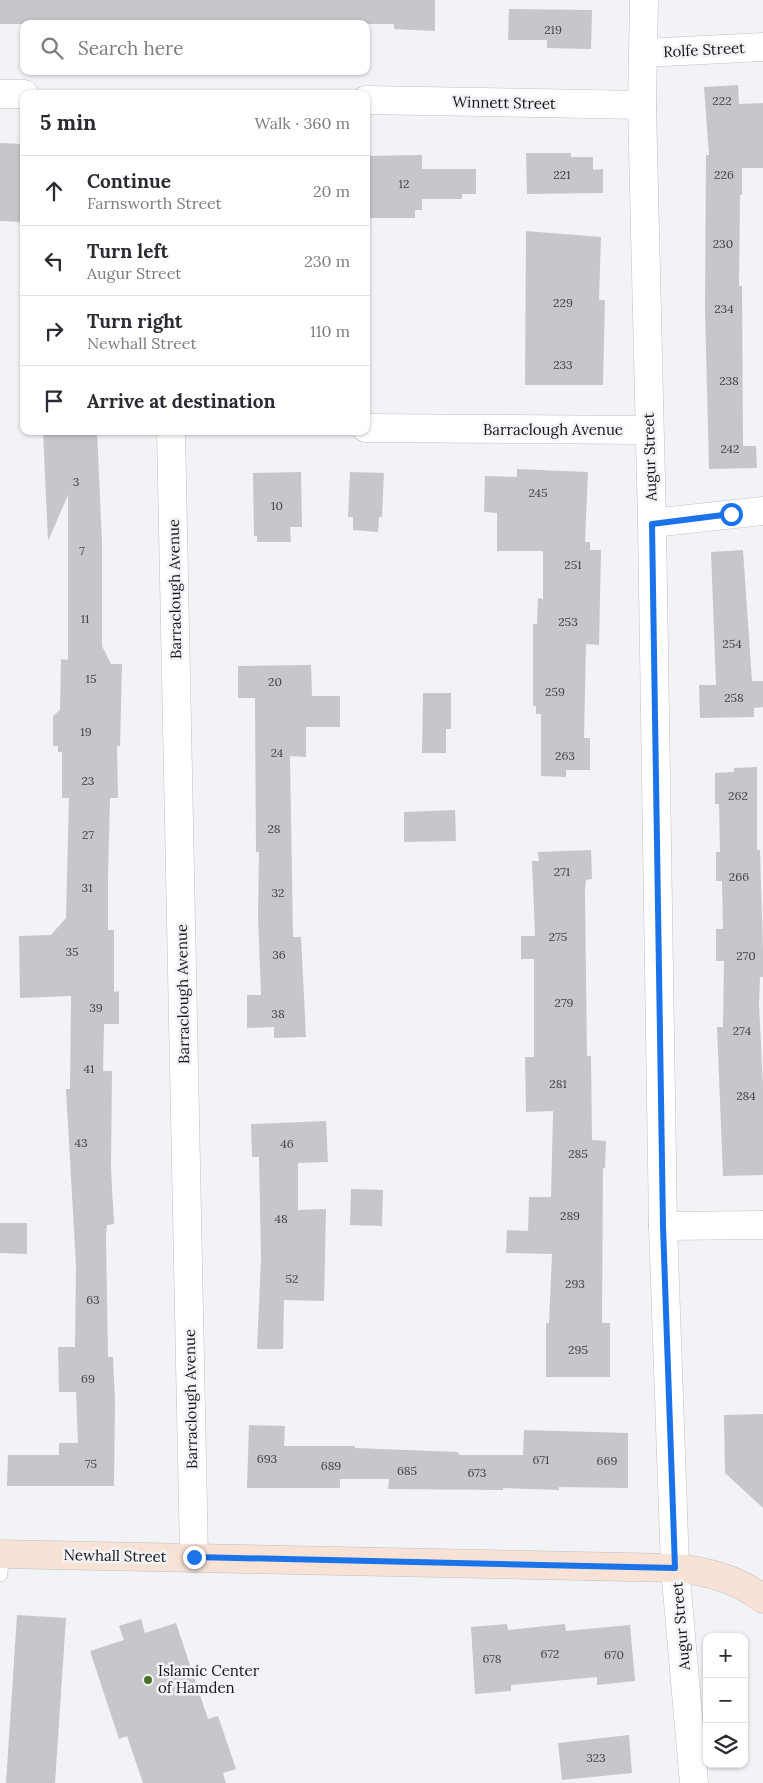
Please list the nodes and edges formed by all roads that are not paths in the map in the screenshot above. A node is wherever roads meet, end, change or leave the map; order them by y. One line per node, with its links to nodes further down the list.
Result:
1 (644, 0): 3 (street, Augur Street)
2 (763, 47): 3 (street, Rolfe Street)
3 (644, 53): 7 (street, Augur Street)
4 (0, 94): 5 (street)
5 (20, 94)
6 (370, 100): 7 (street, Winnett Street)
7 (642, 105): 9 (street, Augur Street)
8 (370, 428): 9 (street, Barraclough Avenue)
9 (649, 430): 12 (street, Augur Street)
10 (171, 435): 15 (street, Barraclough Avenue)
11 (763, 511): 12 (street)
12 (652, 524): 14 (street, Augur Street)
13 (763, 1225): 14 (street)
14 (663, 1226): 17 (street, Augur Street)
15 (194, 1557): 16 (street, Newhall Street); 17 (street, Newhall Street)
16 (0, 1560)
17 (675, 1568): 18 (street, Newhall Street); 19 (street, Augur Street)
18 (763, 1599)
19 (694, 1783)

